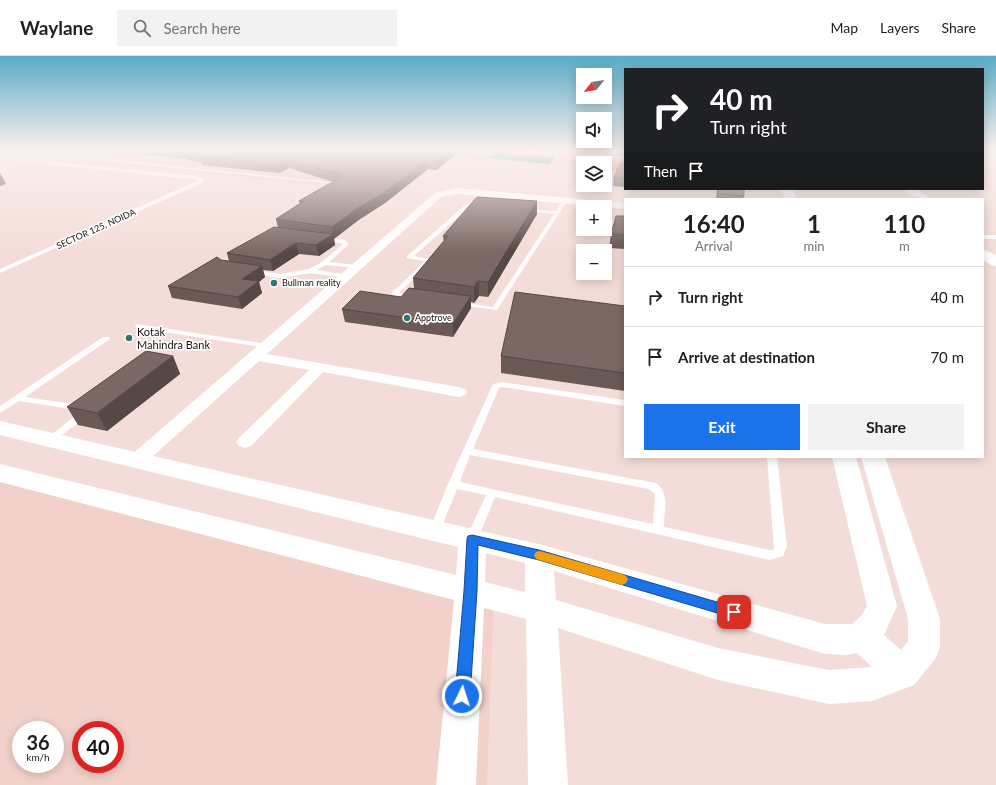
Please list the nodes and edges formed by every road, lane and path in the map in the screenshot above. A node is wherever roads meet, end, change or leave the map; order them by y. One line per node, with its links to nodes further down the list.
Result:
1 (195, 184): 22 (lane, SECTOR 125, NOIDA)
2 (905, 195): 3 (street)
3 (919, 198)
4 (565, 201): 5 (street); 10 (lane); 21 (street)
5 (576, 203)
6 (612, 206): 7 (street)
7 (624, 206)
8 (490, 207): 26 (lane)
9 (520, 210): 10 (lane)
10 (557, 213): 27 (lane)
11 (612, 223): 12 (lane)
12 (624, 224)
13 (996, 237): 15 (lane)
14 (314, 238): 20 (lane)
15 (984, 238)
16 (984, 239): 17 (street)
17 (996, 247)
18 (984, 254): 19 (street)
19 (996, 262)
20 (324, 264): 21 (lane); 23 (lane)
21 (357, 267): 25 (street)
22 (0, 271)
23 (311, 271): 24 (lane); 25 (lane)
24 (246, 272)
25 (346, 276): 30 (street)
26 (417, 297)
27 (456, 303)
28 (139, 326): 30 (lane)
29 (106, 340): 34 (lane)
30 (267, 346): 31 (street)
31 (256, 356): 32 (street); 44 (street)
32 (320, 367): 33 (street); 39 (street)
33 (460, 392)
34 (17, 398): 36 (lane); 38 (lane)
35 (624, 403): 40 (lane)
36 (0, 410)
37 (0, 428): 38 (street)
38 (50, 440): 44 (street)
39 (245, 442)
40 (467, 451): 46 (lane); 49 (lane)
41 (772, 458): 49 (lane)
42 (844, 458): 54 (street)
43 (873, 458): 55 (street)
44 (137, 460): 48 (street)
45 (0, 473): 52 (street)
46 (454, 484): 47 (lane); 48 (lane)
47 (492, 493): 49 (lane); 50 (lane)
48 (435, 531): 50 (street)
49 (658, 531)
50 (472, 539): 51 (street); 52 (street)
51 (539, 555): 53 (street); 54 (street)
52 (470, 591): 53 (street); 56 (street)
53 (541, 609): 55 (street); 57 (street)
54 (862, 636): 55 (street)
55 (902, 673)
56 (456, 785)
57 (548, 785)

